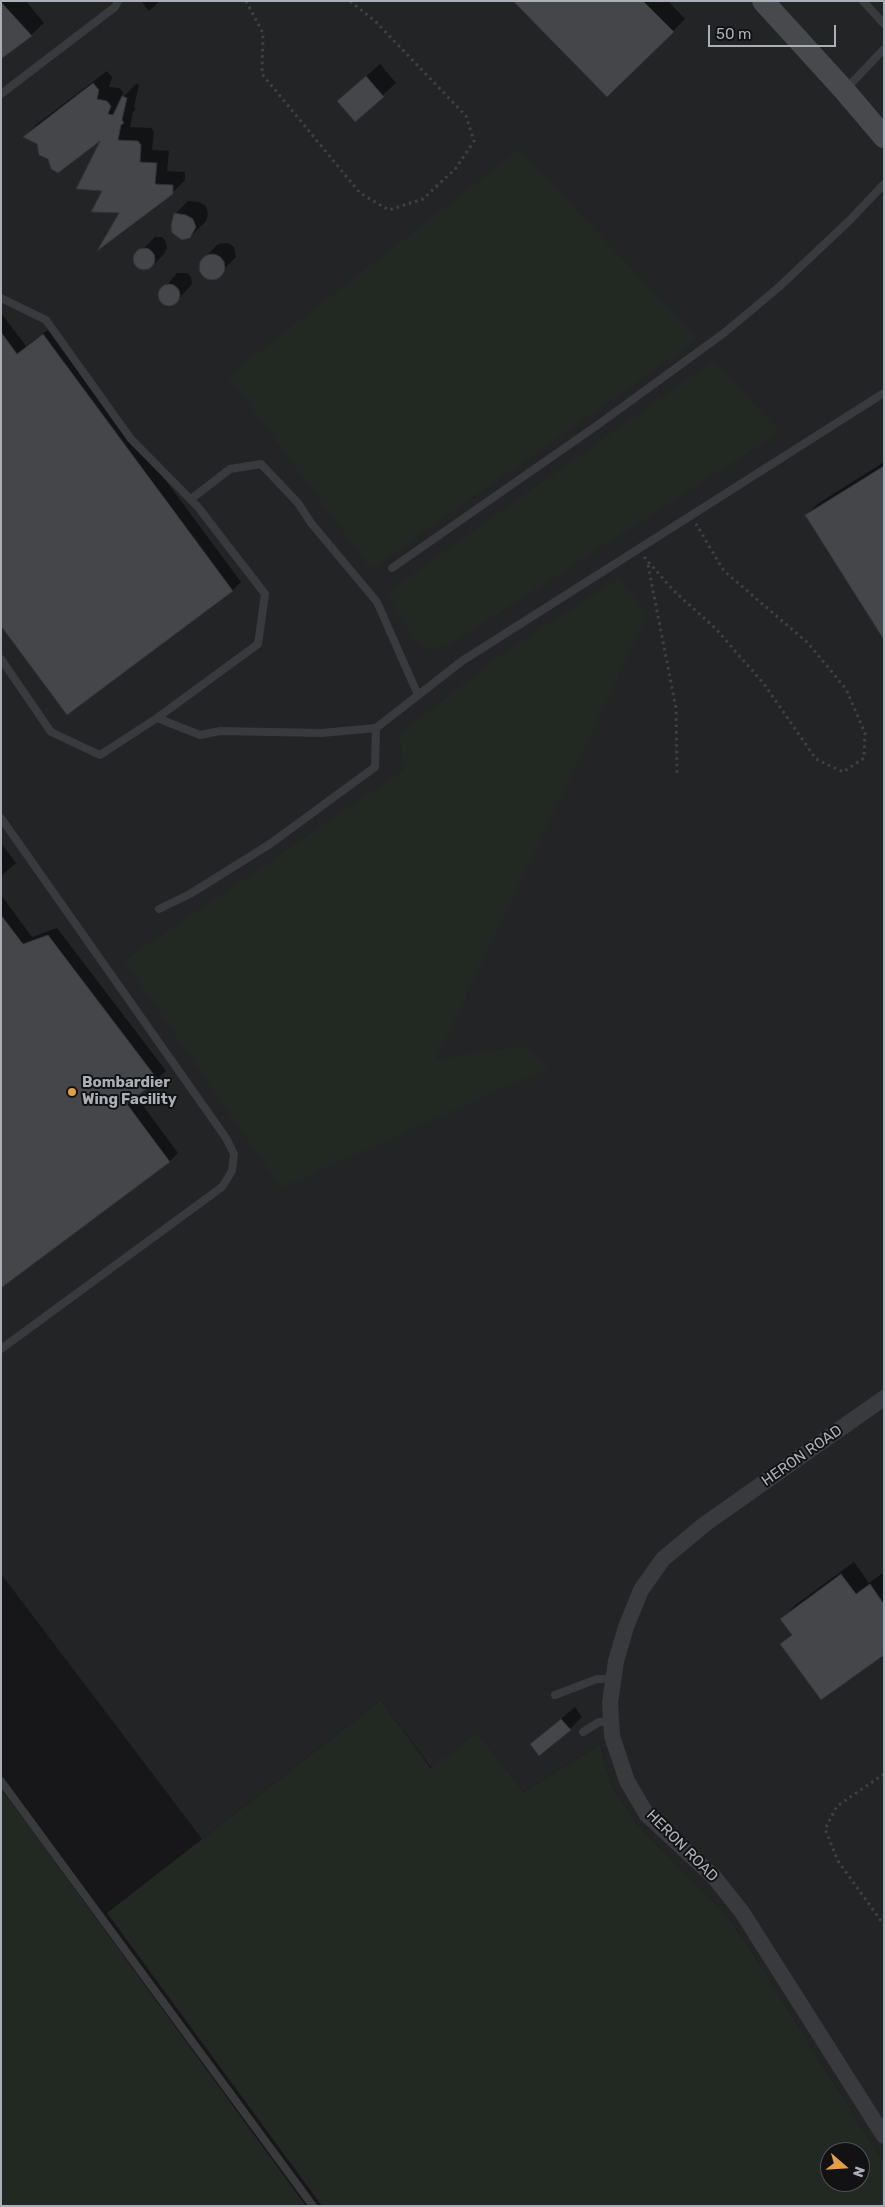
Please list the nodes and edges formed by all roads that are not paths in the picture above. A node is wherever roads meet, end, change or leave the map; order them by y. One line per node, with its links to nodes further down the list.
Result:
1 (118, 1): 7 (lane)
2 (763, 1): 6 (street)
3 (863, 1): 4 (lane)
4 (884, 24)
5 (884, 49): 6 (lane)
6 (844, 90): 8 (street)
7 (1, 94)
8 (884, 137)
9 (884, 184): 13 (lane)
10 (1, 298): 12 (lane)
11 (884, 393): 15 (lane)
12 (191, 500): 15 (lane); 16 (lane)
13 (392, 568)
14 (1, 660): 16 (lane)
15 (418, 695): 17 (lane)
16 (157, 718): 17 (lane)
17 (376, 728): 19 (lane)
18 (1, 818): 20 (lane)
19 (160, 908)
20 (1, 1349)
21 (884, 1398): 22 (street, HERON ROAD)
22 (614, 1679): 23 (lane); 24 (street, HERON ROAD)
23 (555, 1695)
24 (611, 1722): 25 (lane); 27 (street, HERON ROAD)
25 (583, 1732)
26 (1, 1781): 28 (lane)
27 (884, 2136)
28 (313, 2206)

